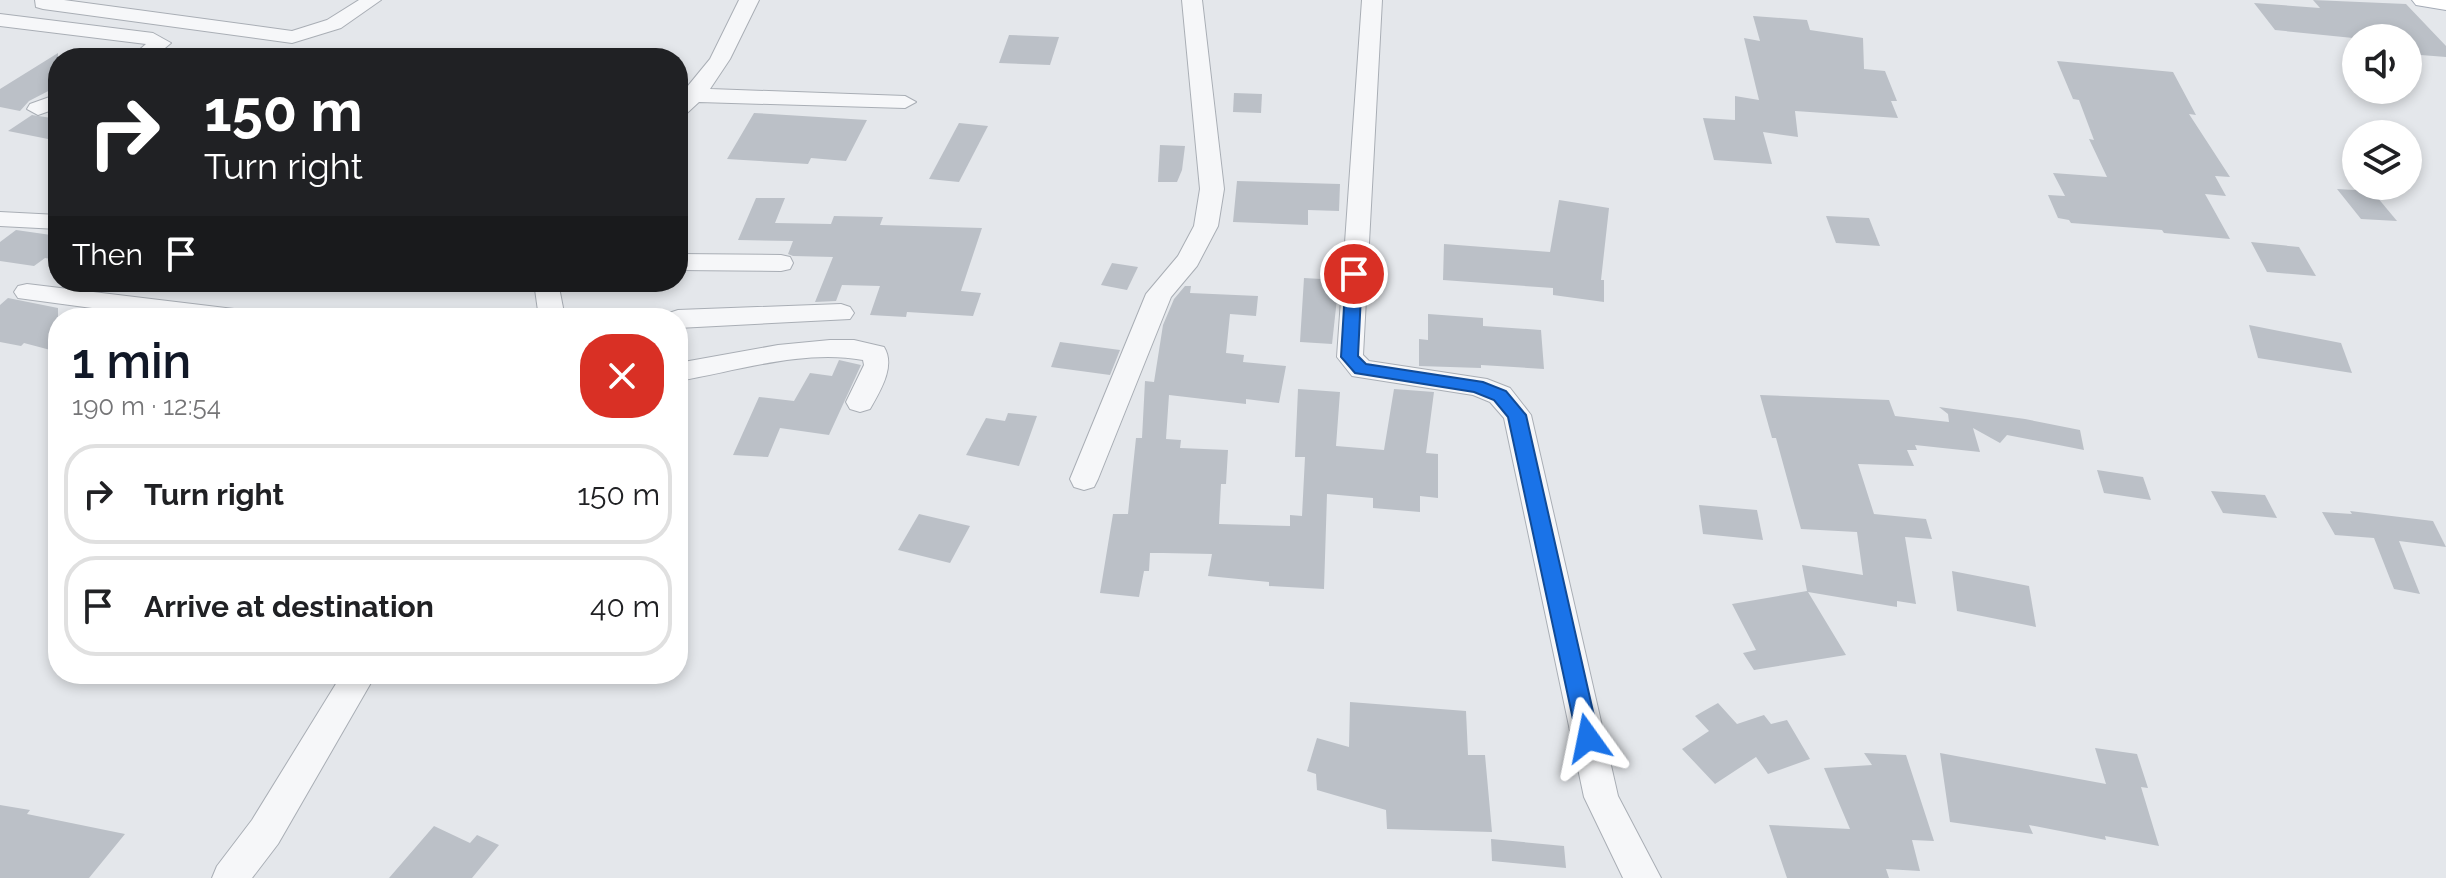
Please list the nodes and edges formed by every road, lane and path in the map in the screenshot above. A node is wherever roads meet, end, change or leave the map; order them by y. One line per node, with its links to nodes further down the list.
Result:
1 (371, 0): 6 (street)
2 (749, 0): 10 (street)
3 (1192, 0): 23 (street)
4 (1372, 0): 26 (street)
5 (2425, 0): 7 (main road)
6 (46, 2): 8 (street)
7 (2446, 2)
8 (2, 22): 9 (street)
9 (154, 48)
10 (688, 101)
11 (688, 102): 12 (street)
12 (905, 102)
13 (0, 219): 14 (street)
14 (48, 221)
15 (688, 262): 16 (street)
16 (781, 263)
17 (27, 292): 18 (street)
18 (154, 308)
19 (841, 313): 20 (street)
20 (688, 319)
21 (688, 370): 22 (street)
22 (860, 402)
23 (1084, 479)
24 (354, 684): 25 (street)
25 (230, 878)
26 (1643, 878)

